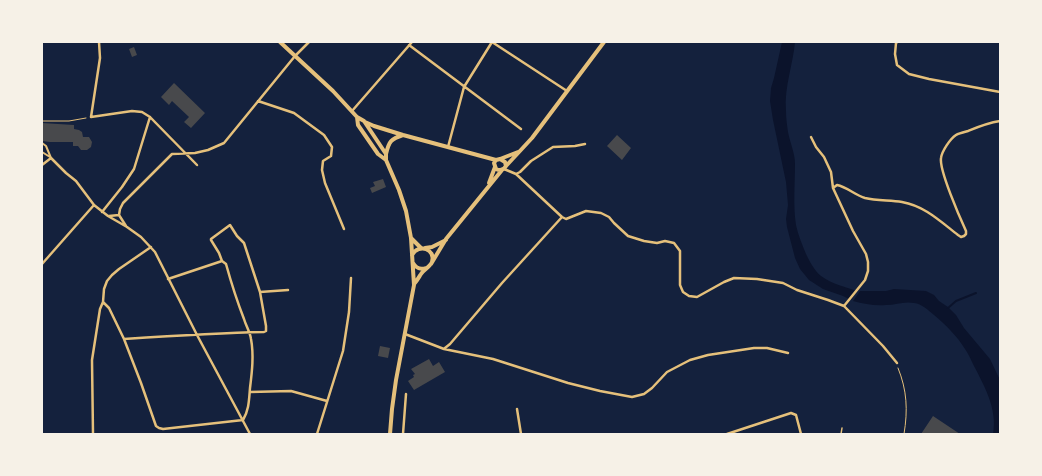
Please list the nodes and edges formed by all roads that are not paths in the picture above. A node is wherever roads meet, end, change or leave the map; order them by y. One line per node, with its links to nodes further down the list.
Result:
1 (99, 42): 15 (street)
2 (280, 42): 9 (main road)
3 (309, 42): 9 (street)
4 (412, 42): 8 (street)
5 (492, 42): 10 (street); 11 (street)
6 (604, 42): 11 (main road)
7 (897, 42): 12 (street)
8 (409, 45): 10 (street); 14 (street)
9 (295, 56): 13 (street); 14 (main road)
10 (464, 87): 19 (street); 24 (street)
11 (567, 91): 25 (main road)
12 (1000, 92)
13 (258, 101): 27 (street); 46 (street)
14 (352, 111): 16 (main road)
15 (150, 117): 27 (street); 41 (street)
16 (358, 117): 17 (main road); 32 (main road)
17 (364, 121): 20 (main road); 28 (main road)
18 (1000, 121): 39 (street)
19 (521, 129)
20 (404, 135): 24 (main road); 28 (main road)
21 (811, 137): 39 (street)
22 (42, 143): 30 (street)
23 (585, 144): 37 (street)
24 (448, 147): 29 (main road)
25 (520, 151): 31 (main road); 36 (main road)
26 (42, 152): 30 (street)
27 (185, 154): 34 (street); 42 (street)
28 (386, 154): 32 (main road)
29 (483, 156): 31 (main road); 35 (main road)
30 (51, 158): 33 (street); 40 (street)
31 (498, 159): 35 (main road); 36 (main road)
32 (386, 160): 47 (main road)
33 (42, 165)
34 (196, 165)
35 (494, 166): 36 (main road); 38 (main road)
36 (504, 168): 37 (street); 38 (main road)
37 (516, 174): 44 (street)
38 (487, 187): 48 (main road)
39 (833, 188): 63 (street)
40 (94, 205): 41 (street); 54 (street)
41 (102, 212): 43 (street)
42 (119, 214): 43 (street); 45 (street)
43 (108, 216): 45 (street)
44 (562, 217): 63 (street); 68 (street)
45 (127, 227): 49 (street)
46 (344, 229)
47 (411, 238): 50 (main road); 51 (main road)
48 (446, 239): 50 (main road); 55 (main road)
49 (151, 247): 58 (street); 62 (street)
50 (422, 248): 51 (main road); 55 (main road)
51 (412, 257): 53 (main road)
52 (222, 261): 58 (street); 61 (street); 64 (street)
53 (413, 263): 56 (main road); 59 (main road)
54 (42, 264)
55 (431, 264): 56 (main road)
56 (426, 268): 59 (main road)
57 (351, 278): 73 (street)
58 (168, 279): 65 (street)
59 (414, 285): 66 (main road)
60 (288, 290): 61 (street)
61 (260, 292): 64 (street)
62 (103, 302): 67 (street); 77 (street)
63 (844, 306): 70 (street)
64 (250, 333): 65 (street); 71 (street)
65 (196, 334): 67 (street); 75 (street)
66 (404, 334): 68 (street); 80 (main road)
67 (124, 339): 75 (street)
68 (444, 348): 69 (street)
69 (788, 353)
70 (897, 363)
71 (250, 392): 73 (street); 75 (street)
72 (406, 394): 81 (street)
73 (327, 401): 79 (street)
74 (517, 409): 82 (street)
75 (243, 420): 78 (street)
76 (842, 428): 85 (lane)
77 (93, 434)
78 (250, 434)
79 (317, 434)
80 (390, 434)
81 (403, 434)
82 (521, 434)
83 (727, 434): 84 (street)
84 (801, 434)
85 (841, 434)

